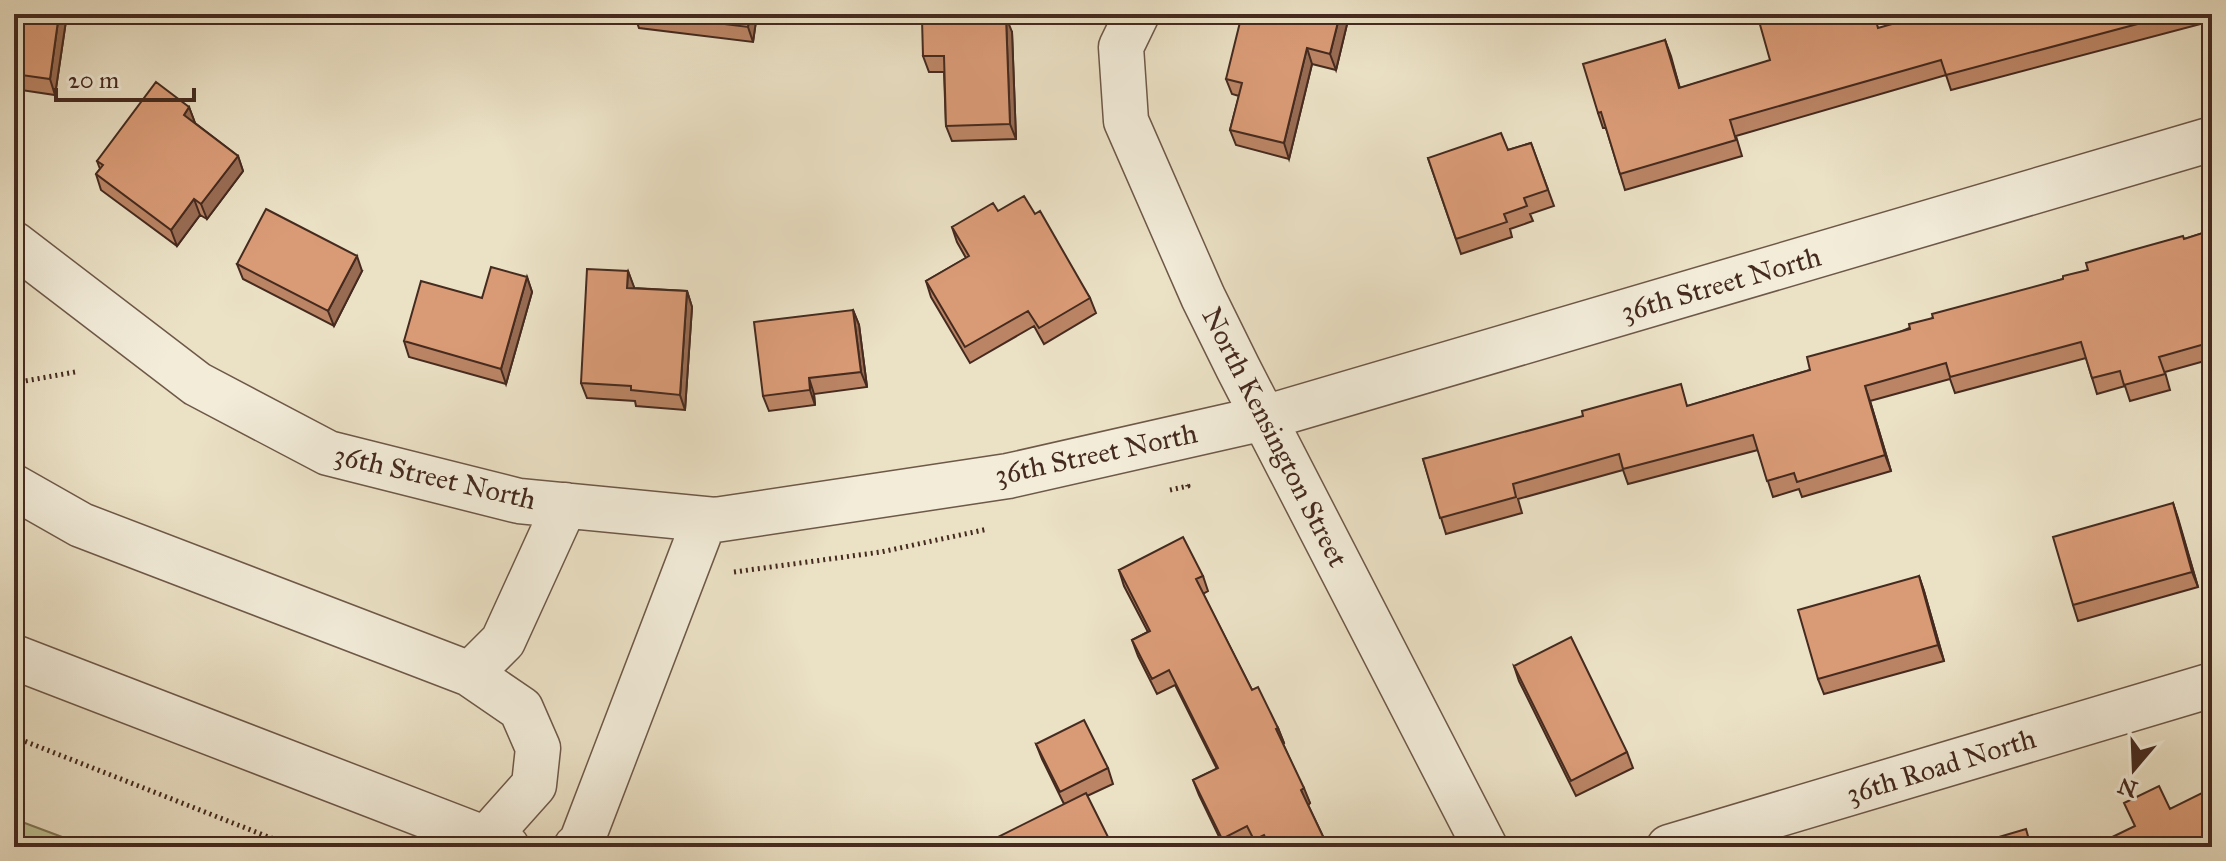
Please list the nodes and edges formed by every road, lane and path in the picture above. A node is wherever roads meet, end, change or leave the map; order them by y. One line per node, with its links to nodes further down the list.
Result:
1 (1137, 14): 6 (street, North Kensington Street)
2 (2212, 139): 6 (street, 36th Street North)
3 (14, 244): 8 (street, 36th Street North)
4 (75, 372): 5 (path)
5 (14, 383)
6 (1264, 418): 9 (street, 36th Street North); 17 (street, North Kensington Street)
7 (14, 487): 11 (street)
8 (565, 505): 9 (street, 36th Street North); 11 (street)
9 (705, 519): 16 (street)
10 (14, 657): 14 (street)
11 (470, 674): 14 (street)
12 (2212, 685): 18 (street, 36th Road North)
13 (14, 737): 15 (path)
14 (496, 844)
15 (294, 847)
16 (576, 847)
17 (1485, 847)
18 (1669, 847)

